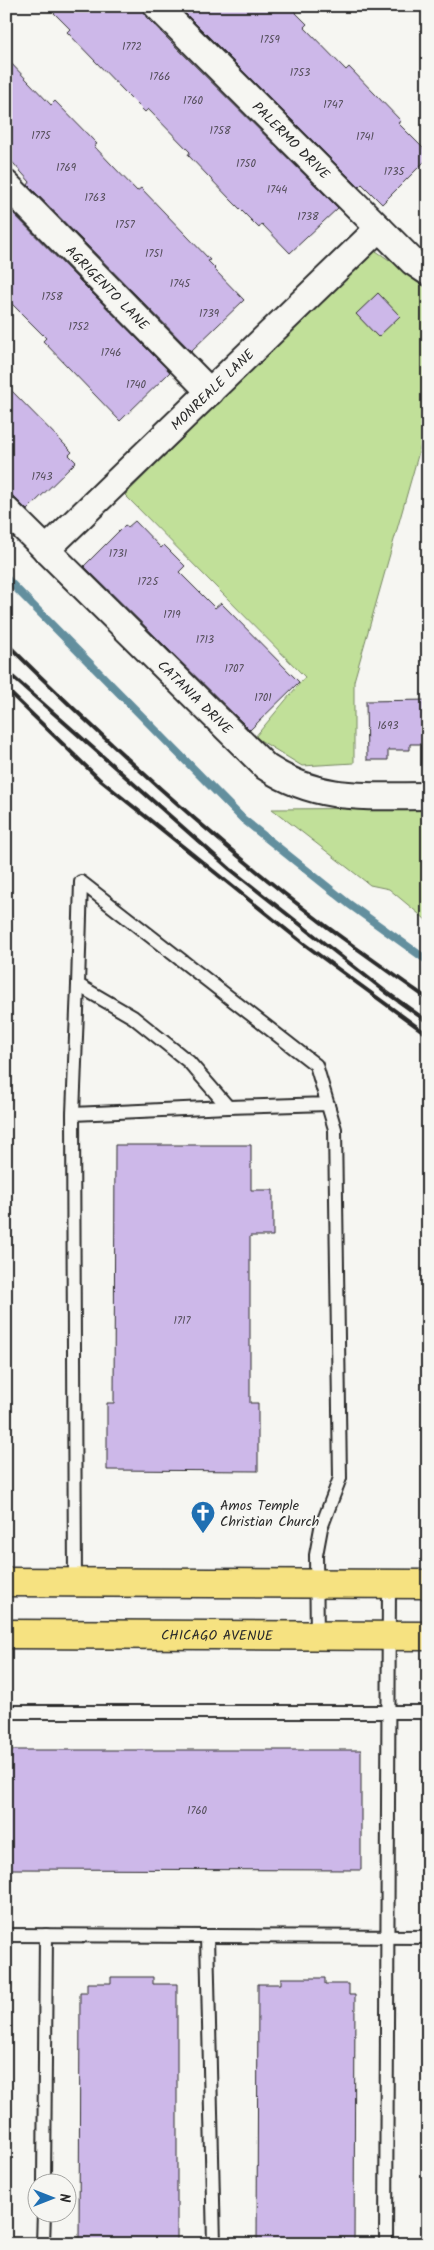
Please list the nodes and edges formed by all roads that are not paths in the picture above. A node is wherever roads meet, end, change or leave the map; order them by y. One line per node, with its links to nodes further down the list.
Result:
1 (157, 6): 3 (street, PALERMO DRIVE)
2 (6, 184): 5 (street, AGRIGENTO LANE)
3 (379, 228): 4 (street, PALERMO DRIVE); 5 (street, MONREALE LANE)
4 (428, 272)
5 (210, 392): 7 (street, MONREALE LANE)
6 (6, 510): 7 (street, CATANIA DRIVE)
7 (46, 550): 8 (street, CATANIA DRIVE)
8 (428, 796)
9 (78, 985): 10 (lane); 11 (lane); 12 (lane)
10 (328, 1104): 11 (lane); 15 (lane)
11 (228, 1107): 12 (lane)
12 (73, 1114): 14 (lane)
13 (6, 1582): 14 (main road)
14 (75, 1583): 15 (main road)
15 (317, 1584): 16 (main road); 19 (lane)
16 (389, 1584): 17 (main road); 20 (lane)
17 (428, 1584)
18 (6, 1634): 19 (main road, CHICAGO AVENUE)
19 (317, 1636): 20 (main road, CHICAGO AVENUE)
20 (389, 1636): 21 (main road, CHICAGO AVENUE); 23 (lane)
21 (428, 1636)
22 (6, 1712): 23 (lane)
23 (388, 1712): 24 (lane); 28 (lane)
24 (428, 1712)
25 (6, 1935): 26 (lane)
26 (46, 1935): 27 (lane); 30 (lane)
27 (207, 1936): 28 (lane); 33 (lane)
28 (387, 1937): 29 (lane); 34 (lane)
29 (428, 1937)
30 (44, 2172)
31 (44, 2222): 32 (lane)
32 (44, 2244)
33 (214, 2244)
34 (386, 2244)

